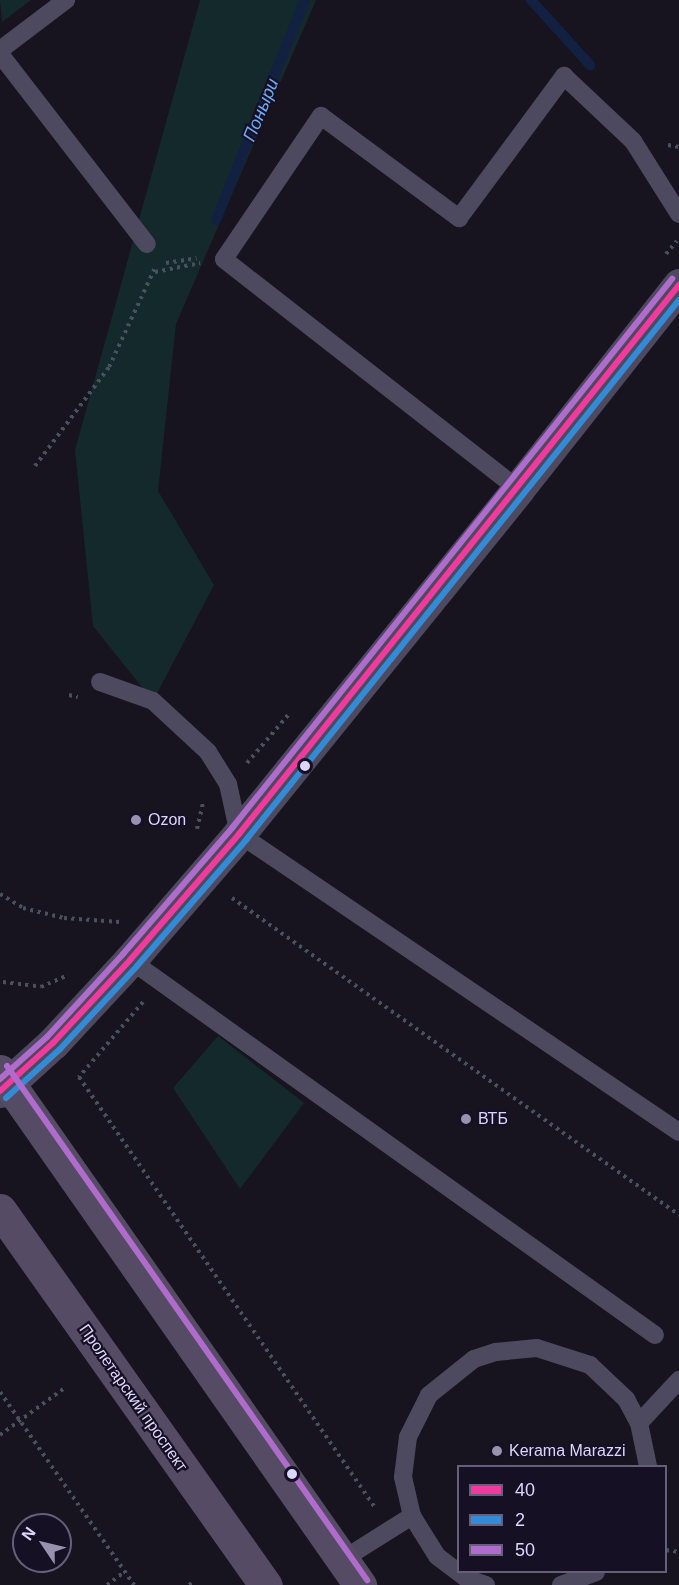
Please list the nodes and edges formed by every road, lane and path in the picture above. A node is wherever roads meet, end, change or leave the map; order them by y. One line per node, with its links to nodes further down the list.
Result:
1 (66, 0): 2 (lane)
2 (0, 52): 4 (lane)
3 (679, 214): 5 (lane)
4 (147, 244)
5 (218, 260): 7 (path); 8 (lane)
6 (679, 285): 8 (street)
7 (35, 466)
8 (518, 489): 14 (street)
9 (100, 682): 14 (lane)
10 (69, 695): 11 (path)
11 (80, 697)
12 (201, 792): 13 (path)
13 (197, 830)
14 (239, 834): 18 (street); 23 (lane)
15 (0, 894): 17 (path)
16 (231, 898): 25 (path)
17 (116, 931)
18 (130, 960): 22 (street); 26 (lane)
19 (78, 970): 20 (path)
20 (3, 982)
21 (79, 1077): 35 (path)
22 (3, 1082): 38 (main road)
23 (679, 1132)
24 (0, 1210): 43 (main road, Пролетарский проспект)
25 (679, 1215)
26 (655, 1335)
27 (679, 1380): 31 (lane)
28 (63, 1389): 30 (path)
29 (0, 1392): 30 (path)
30 (21, 1422): 32 (path); 37 (path)
31 (639, 1423): 33 (lane); 34 (lane)
32 (0, 1435)
33 (648, 1465)
34 (412, 1516): 35 (lane); 36 (lane)
35 (391, 1531): 38 (lane)
36 (457, 1571)
37 (124, 1572): 41 (path); 42 (path)
38 (351, 1572)
39 (459, 1573): 44 (lane)
40 (593, 1573): 45 (lane)
41 (107, 1585)
42 (134, 1585)
43 (266, 1585)
44 (486, 1585)
45 (561, 1585)

